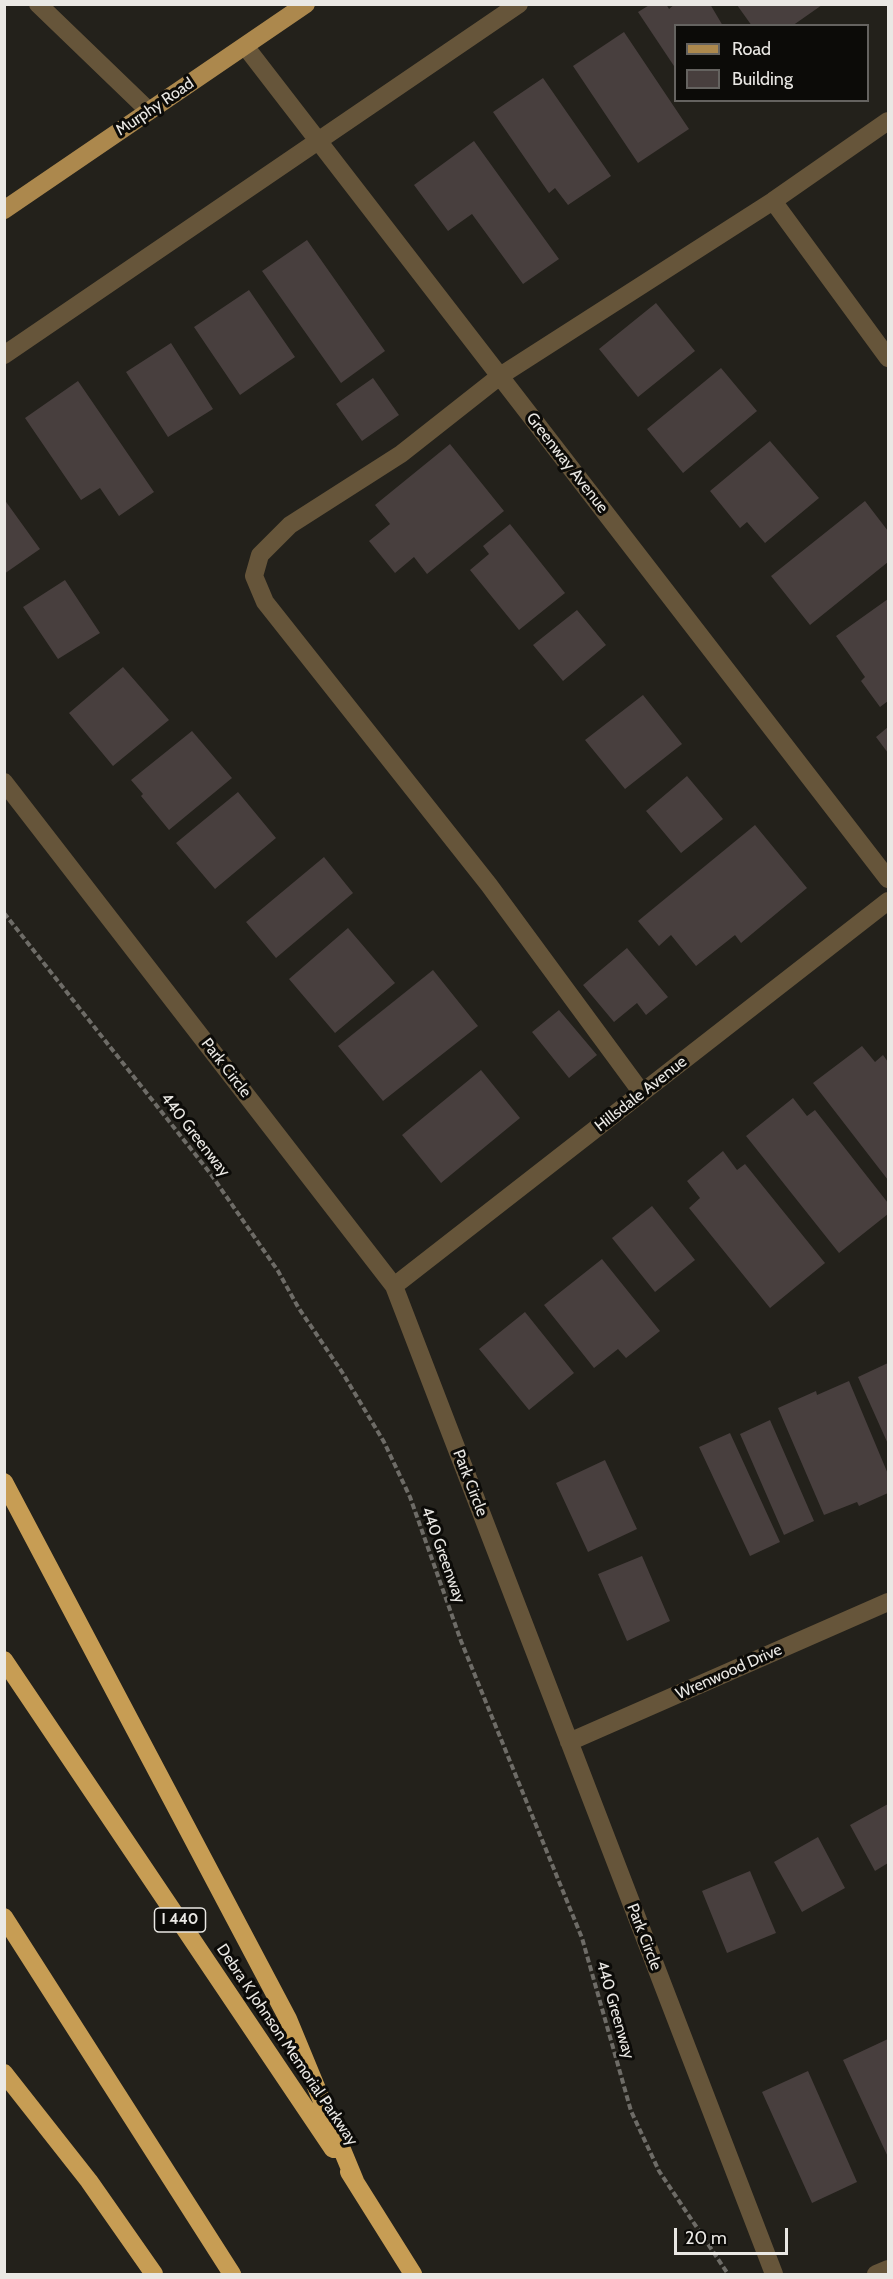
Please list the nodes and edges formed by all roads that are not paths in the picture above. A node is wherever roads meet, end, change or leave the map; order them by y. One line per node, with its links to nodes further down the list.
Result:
1 (38, 4): 5 (street)
2 (306, 4): 4 (main road, Murphy Road)
3 (519, 4): 7 (street)
4 (245, 46): 5 (main road, Murphy Road); 7 (street, Greenway Avenue)
5 (149, 111): 9 (main road, Murphy Road)
6 (888, 121): 8 (street)
7 (318, 141): 10 (street); 12 (street, Greenway Avenue)
8 (772, 201): 11 (street); 12 (street)
9 (4, 210)
10 (4, 355)
11 (888, 358)
12 (500, 376): 14 (street, Greenway Avenue); 16 (street)
13 (4, 782): 17 (street, Park Circle)
14 (888, 879)
15 (888, 901): 16 (street, Hillsdale Avenue)
16 (642, 1093): 17 (street, Hillsdale Avenue)
17 (394, 1286): 21 (street, Park Circle)
18 (4, 1482): 24 (highway)
19 (888, 1602): 21 (street, Wrenwood Drive)
20 (4, 1660): 24 (highway, Debra K Johnson Memorial Parkway / I 440)
21 (569, 1742): 29 (street, Park Circle)
22 (4, 1917): 27 (highway)
23 (4, 2073): 26 (highway)
24 (355, 2181): 28 (highway, Debra K Johnson Memorial Parkway / I 440)
25 (888, 2270): 30 (street)
26 (154, 2274)
27 (232, 2274)
28 (412, 2274)
29 (774, 2274)
30 (876, 2274)

